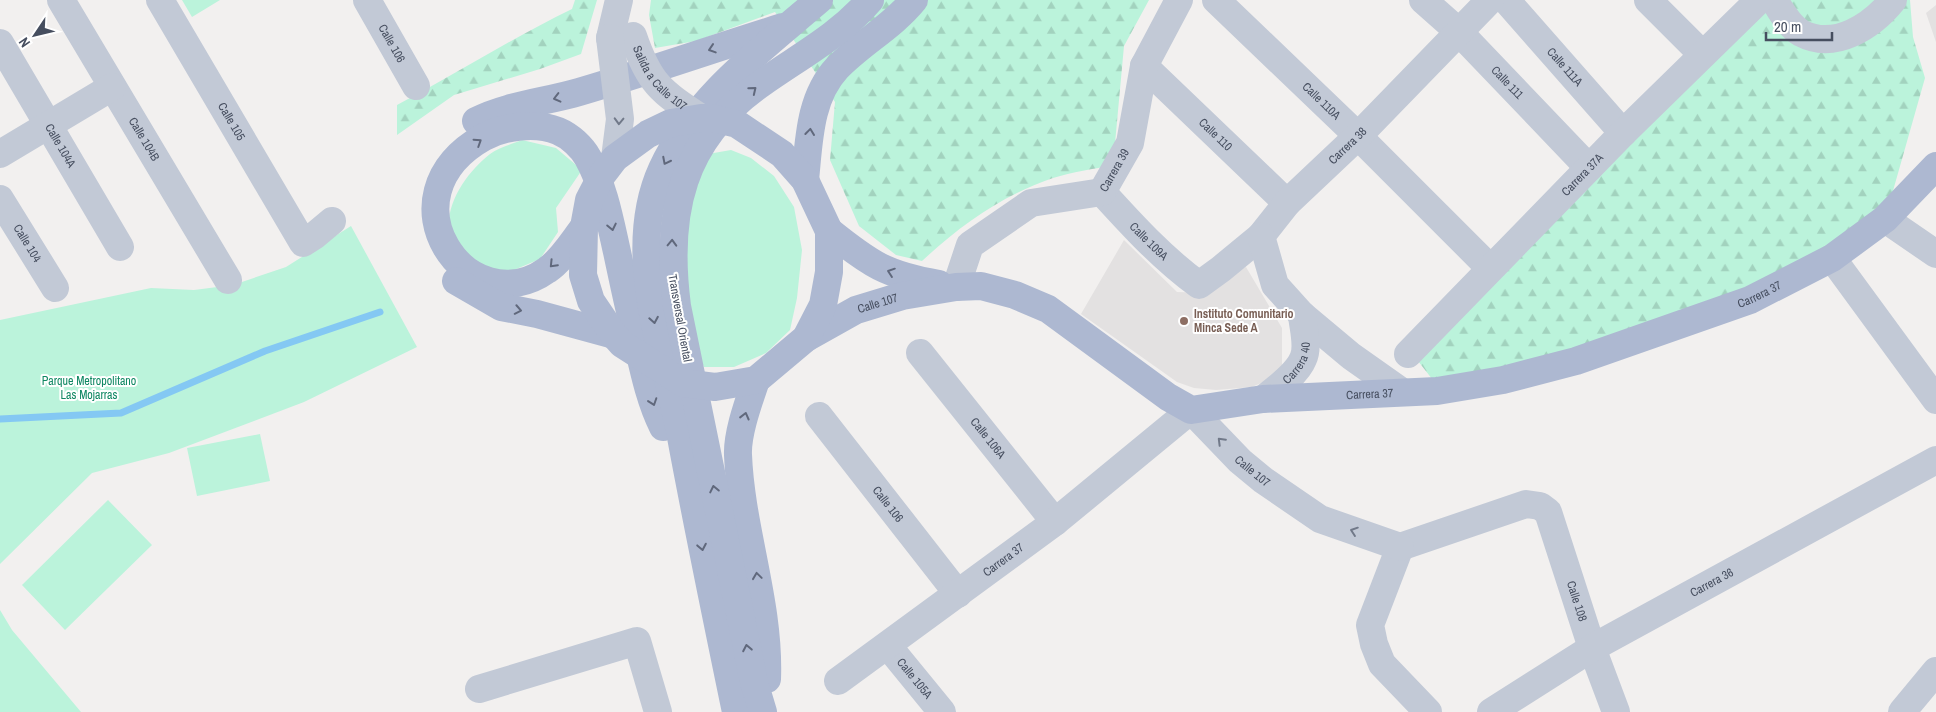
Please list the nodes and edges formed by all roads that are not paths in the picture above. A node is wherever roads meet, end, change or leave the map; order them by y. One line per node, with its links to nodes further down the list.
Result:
1 (61, 0): 25 (street, Calle 104B)
2 (160, 0): 39 (street, Calle 105)
3 (367, 0): 24 (street, Calle 106)
4 (619, 0): 20 (street)
5 (637, 0): 20 (street, Salida a Calle 107)
6 (819, 0): 18 (main road, Transversal Oriental)
7 (870, 0): 75 (main road, Transversal Oriental, one-way to 7)
8 (1179, 0): 23 (street, Carrera 39)
9 (1216, 0): 29 (street, Calle 110A)
10 (1423, 0): 19 (street, Calle 111)
11 (1490, 0): 19 (street, Carrera 38)
12 (1506, 0): 28 (street, Calle 111A)
13 (1648, 0): 22 (street)
14 (1759, 0): 22 (street, Carrera 37A)
15 (1774, 0): 16 (street)
16 (1893, 0)
17 (906, 9): 34 (main road, one-way to 17)
18 (792, 24): 48 (main road, one-way to 48); 64 (main road, Transversal Oriental, one-way to 64)
19 (1458, 31): 29 (street, Carrera 38); 33 (street, Calle 111)
20 (621, 37): 26 (street, Salida a Calle 107, bridge); 31 (street, one-way to 31, bridge)
21 (0, 43): 27 (street, Calle 104A)
22 (1702, 54): 28 (street, Carrera 37A)
23 (1144, 66): 35 (street, Carrera 39); 37 (street, Calle 110)
24 (416, 86)
25 (112, 87): 27 (street); 47 (street, Calle 104B)
26 (701, 118): 31 (main road, bridge); 34 (main road, bridge)
27 (48, 126): 30 (street); 43 (street, Calle 104A)
28 (1623, 133): 33 (street, Carrera 37A)
29 (1358, 136): 37 (street, Carrera 38); 46 (street, Calle 110A)
30 (0, 154)
31 (615, 158): 40 (main road, bridge)
32 (1936, 166): 38 (main road, Carrera 37)
33 (1589, 168): 46 (street, Carrera 37A)
34 (805, 180): 41 (main road, bridge)
35 (1102, 192): 49 (street, Calle 109A); 50 (street, Carrera 39)
36 (0, 199): 51 (street, Calle 104)
37 (1287, 203): 42 (street, Carrera 38)
38 (1885, 219): 44 (street); 45 (main road, Carrera 37)
39 (332, 221)
40 (584, 227): 48 (main road, one-way to 48); 53 (main road, bridge)
41 (828, 231): 50 (main road, Calle 107, one-way to 41); 54 (main road, bridge)
42 (1261, 236): 49 (street, Carrera 38); 52 (street)
43 (120, 247)
44 (1936, 254)
45 (1832, 258): 58 (main road, Carrera 37); 60 (street)
46 (1490, 268): 56 (street, Carrera 37A)
47 (228, 280)
48 (477, 285): 53 (main road, one-way to 53); 64 (main road, one-way to 64)
49 (1199, 285)
50 (956, 286): 54 (main road, Calle 107); 61 (main road, Calle 107)
51 (55, 288)
52 (1302, 315): 58 (street); 59 (street, Carrera 40)
53 (614, 335): 57 (main road, bridge)
54 (806, 338): 57 (main road, bridge)
55 (920, 353): 65 (street, Calle 106A)
56 (1408, 354)
57 (756, 380): 75 (main road, one-way to 57)
58 (1402, 392): 59 (main road, Carrera 37)
59 (1263, 399): 61 (main road, Carrera 37)
60 (1936, 400)
61 (1191, 410): 65 (street, Carrera 37); 66 (street, Calle 107, one-way to 61)
62 (820, 416): 67 (street, Calle 106)
63 (1936, 460): 69 (street, Carrera 36)
64 (689, 480): 74 (main road, Transversal Oriental, one-way to 74)
65 (1055, 522): 67 (street, Carrera 37)
66 (1400, 547): 69 (street, Calle 108); 77 (street)
67 (958, 594): 68 (street, Carrera 37)
68 (888, 646): 71 (street, Carrera 37); 76 (street, Calle 105A)
69 (1592, 648): 78 (street, Carrera 36); 79 (street, Calle 108)
70 (1936, 671): 80 (street)
71 (838, 681)
72 (479, 689): 73 (street)
73 (658, 712)
74 (736, 712)
75 (764, 712)
76 (942, 712)
77 (1428, 712)
78 (1491, 712)
79 (1616, 712)
80 (1902, 712)

